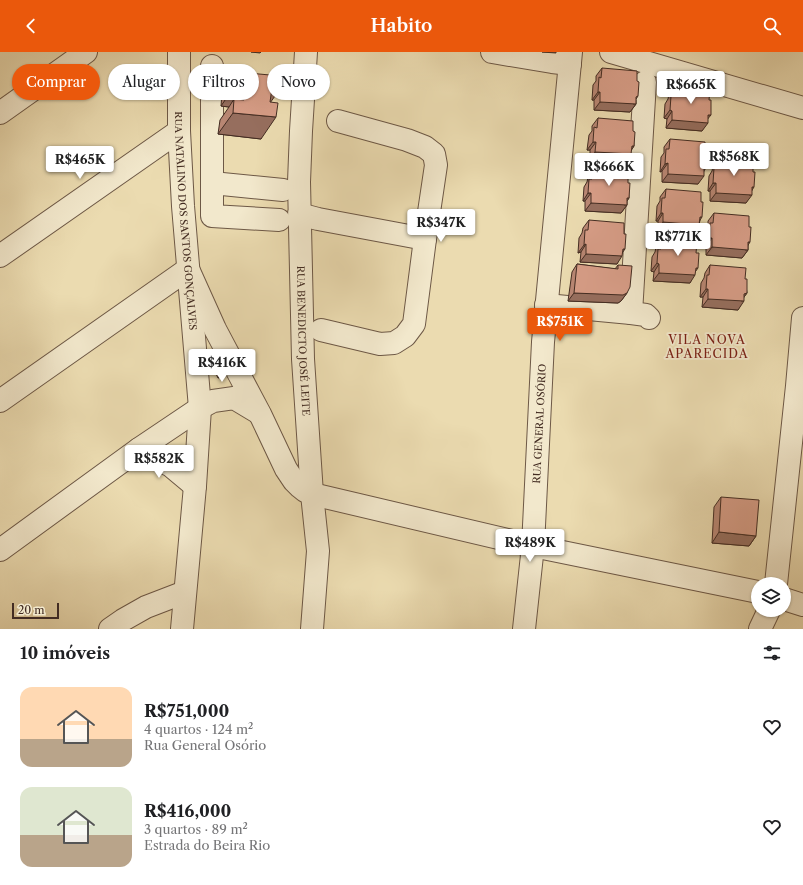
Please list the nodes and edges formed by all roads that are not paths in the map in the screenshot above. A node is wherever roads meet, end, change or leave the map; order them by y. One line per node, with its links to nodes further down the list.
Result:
1 (86, 52): 10 (street)
2 (306, 52): 15 (street, RUA BENEDICTO JOSÉ LEITE)
3 (492, 52): 6 (street)
4 (611, 52): 9 (street)
5 (179, 58): 7 (street); 12 (street, RUA NATALINO DOS SANTOS GONÇALVES)
6 (570, 58): 20 (street, RUA GENERAL OSÓRIO)
7 (212, 59): 13 (street)
8 (645, 82): 20 (street)
9 (803, 108)
10 (0, 113)
11 (338, 121): 17 (street)
12 (179, 131): 18 (street); 19 (street, RUA NATALINO DOS SANTOS GONÇALVES)
13 (212, 183): 14 (street); 16 (street)
14 (283, 190)
15 (299, 214): 17 (street); 28 (street, RUA BENEDICTO JOSÉ LEITE)
16 (279, 220)
17 (425, 239): 22 (street)
18 (0, 256)
19 (188, 269): 23 (street); 24 (street); 25 (street, RUA NATALINO DOS SANTOS GONÇALVES)
20 (546, 305): 29 (street, RUA GENERAL OSÓRIO)
21 (803, 318): 31 (street)
22 (321, 330)
23 (238, 389): 25 (street); 28 (street)
24 (0, 401)
25 (200, 408): 26 (street); 27 (street, RUA NATALINO DOS SANTOS GONÇALVES)
26 (139, 449): 27 (street); 30 (street)
27 (195, 486): 33 (street, RUA NATALINO DOS SANTOS GONÇALVES)
28 (312, 494): 29 (street); 39 (street, RUA BENEDICTO JOSÉ LEITE)
29 (533, 546): 32 (street); 40 (street, RUA GENERAL OSÓRIO)
30 (0, 550)
31 (777, 577)
32 (751, 591)
33 (185, 592): 37 (street); 38 (street, RUA NATALINO DOS SANTOS GONÇALVES)
34 (791, 601): 35 (street)
35 (803, 605)
36 (766, 617): 41 (street)
37 (110, 629)
38 (182, 629)
39 (312, 629)
40 (524, 629)
41 (760, 629)

